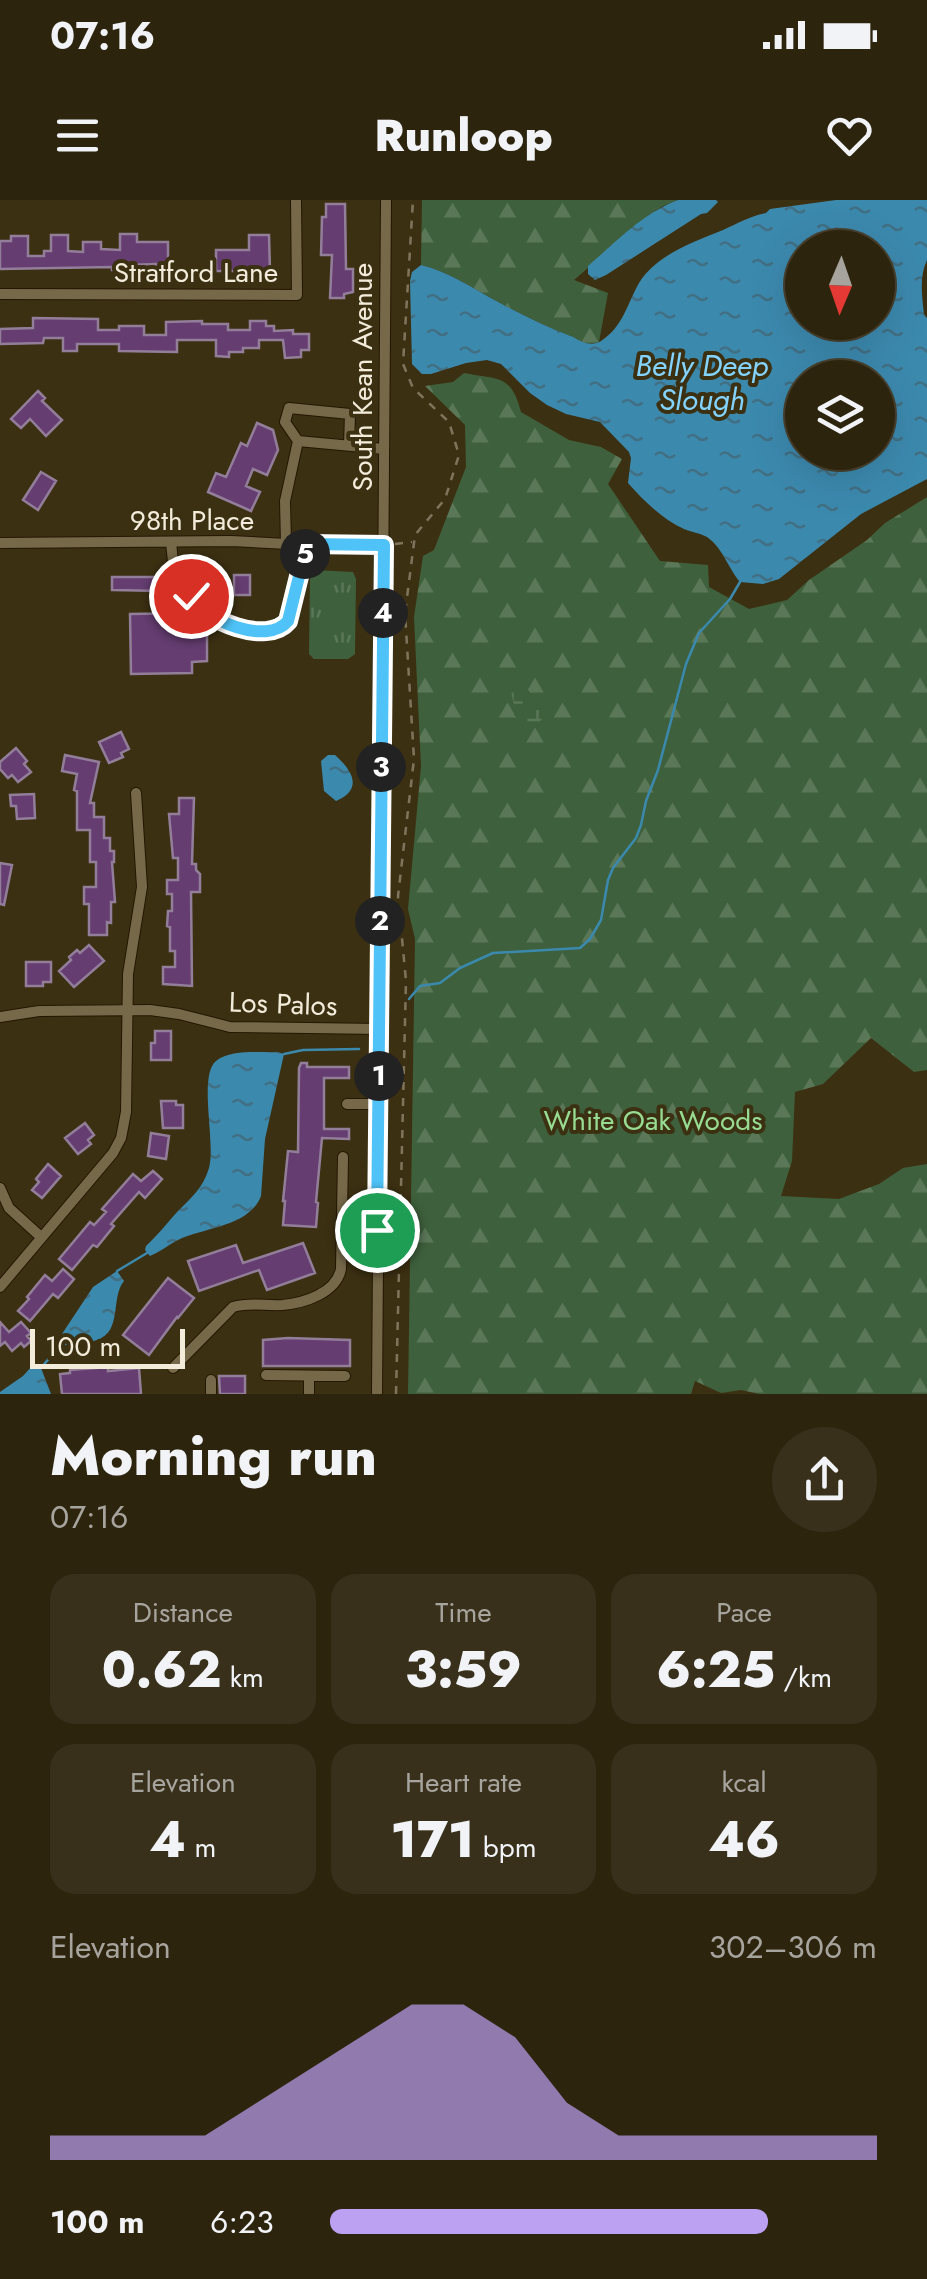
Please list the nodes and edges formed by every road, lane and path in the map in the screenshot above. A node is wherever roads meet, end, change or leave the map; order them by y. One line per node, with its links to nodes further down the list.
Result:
1 (296, 200): 4 (street, Stratford Lane)
2 (386, 200): 7 (street, South Kean Avenue)
3 (413, 200): 9 (path)
4 (0, 294)
5 (298, 441): 6 (street); 6 (street); 11 (street)
6 (349, 445): 7 (street)
7 (384, 448): 13 (street, South Kean Avenue)
8 (171, 542): 10 (street, 98th Place); 11 (street, 98th Place); 12 (street)
9 (414, 542): 13 (path); 34 (path)
10 (0, 543)
11 (286, 544): 12 (street, 98th Place)
12 (307, 544): 13 (street, 98th Place)
13 (384, 545): 17 (street, South Kean Avenue)
14 (136, 793): 15 (street)
15 (126, 1010): 16 (street, Los Palos); 17 (street, Los Palos); 24 (street)
16 (0, 1017)
17 (379, 1029): 19 (street, South Kean Avenue)
18 (347, 1104): 19 (street)
19 (379, 1104): 23 (street, South Kean Avenue)
20 (343, 1157): 22 (street)
21 (0, 1188): 24 (street)
22 (343, 1230): 23 (street); 26 (street)
23 (377, 1230): 33 (street, South Kean Avenue)
24 (41, 1237): 25 (street)
25 (0, 1288)
26 (173, 1368)
27 (266, 1375): 28 (street)
28 (309, 1376): 29 (street); 32 (street)
29 (345, 1376)
30 (211, 1380): 31 (street)
31 (211, 1394)
32 (309, 1394)
33 (376, 1394)
34 (396, 1394)

